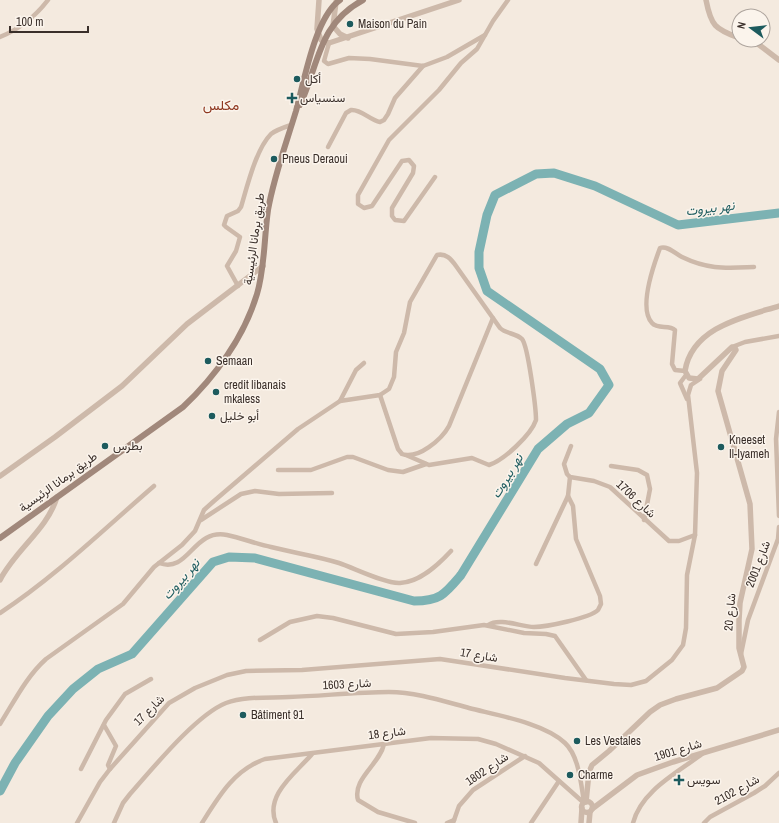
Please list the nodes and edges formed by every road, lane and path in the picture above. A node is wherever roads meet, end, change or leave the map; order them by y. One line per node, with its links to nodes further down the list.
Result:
1 (48, 0): 12 (street)
2 (319, 0): 9 (street, طريق برمانا الرئيسية)
3 (363, 0): 8 (main road)
4 (459, 0): 13 (street)
5 (508, 0): 11 (street)
6 (706, 0): 10 (street)
7 (337, 1): 8 (street); 9 (main road)
8 (333, 26): 13 (street); 14 (main road)
9 (318, 34): 14 (street); 18 (main road, طريق برمانا الرئيسية)
10 (731, 34)
11 (485, 35): 17 (street); 21 (street)
12 (0, 37)
13 (348, 38): 14 (street)
14 (326, 42): 17 (street); 18 (main road)
15 (764, 48): 16 (street)
16 (779, 60)
17 (423, 66): 20 (street)
18 (296, 111): 19 (main road, طريق برمانا الرئيسية)
19 (291, 125): 22 (main road, طريق برمانا الرئيسية); 24 (street)
20 (328, 147)
21 (435, 177)
22 (263, 266): 24 (street); 45 (main road, طريق برمانا الرئيسية)
23 (754, 267): 30 (street)
24 (238, 286): 41 (street)
25 (779, 306): 30 (street)
26 (493, 318): 32 (street); 37 (street); 38 (street)
27 (779, 336): 28 (street)
28 (734, 349): 31 (street); 60 (street, شارع 20)
29 (364, 362): 34 (street)
30 (685, 373): 31 (street); 33 (street, شارع 17)
31 (702, 377): 33 (street, شارع 17)
32 (380, 395): 34 (street); 37 (street)
33 (688, 400): 51 (street, شارع 17)
34 (340, 401): 48 (street)
35 (779, 412): 47 (street)
36 (572, 446): 42 (street)
37 (406, 456): 38 (street)
38 (426, 464): 40 (street)
39 (611, 466): 49 (street)
40 (278, 470)
41 (0, 476)
42 (570, 477): 46 (street); 49 (street, شارع 1706)
43 (154, 486): 57 (street)
44 (332, 493): 48 (street)
45 (57, 496): 52 (main road, طريق برمانا الرئيسية); 56 (street)
46 (568, 496): 55 (street); 58 (street)
47 (779, 516)
48 (201, 520): 54 (street)
49 (644, 520): 51 (street, شارع 1706)
50 (779, 527): 60 (street, شارع 2001)
51 (694, 535): 62 (street, شارع 17)
52 (0, 538)
53 (451, 552): 54 (street)
54 (159, 563): 63 (street)
55 (536, 564)
56 (0, 580)
57 (0, 613)
58 (488, 626): 59 (street); 62 (street)
59 (260, 640)
60 (742, 654): 74 (street, شارع 20)
61 (151, 679): 64 (street)
62 (586, 680): 71 (street, شارع 17)
63 (0, 724)
64 (104, 725): 70 (street); 71 (street)
65 (779, 730): 68 (street, شارع 1901)
66 (384, 744): 67 (street, شارع 18); 69 (street, شارع 18); 81 (street)
67 (312, 754): 79 (street, شارع 18); 80 (street)
68 (702, 754): 75 (street, شارع 1901); 86 (street)
69 (525, 756): 73 (street, شارع 18); 76 (street, شارع 1802)
70 (81, 769)
71 (110, 769): 77 (street, شارع 17)
72 (779, 773): 87 (street, شارع 2102)
73 (559, 781): 74 (street, شارع 18); 83 (street)
74 (584, 804): 75 (street); 75 (street); 78 (street, شارع 1603); 84 (street)
75 (591, 810): 85 (street)
76 (454, 822): 82 (street)
77 (77, 823)
78 (114, 823)
79 (202, 823)
80 (276, 823)
81 (415, 823)
82 (447, 823)
83 (531, 823)
84 (581, 823)
85 (589, 823)
86 (633, 823)
87 (704, 823)

